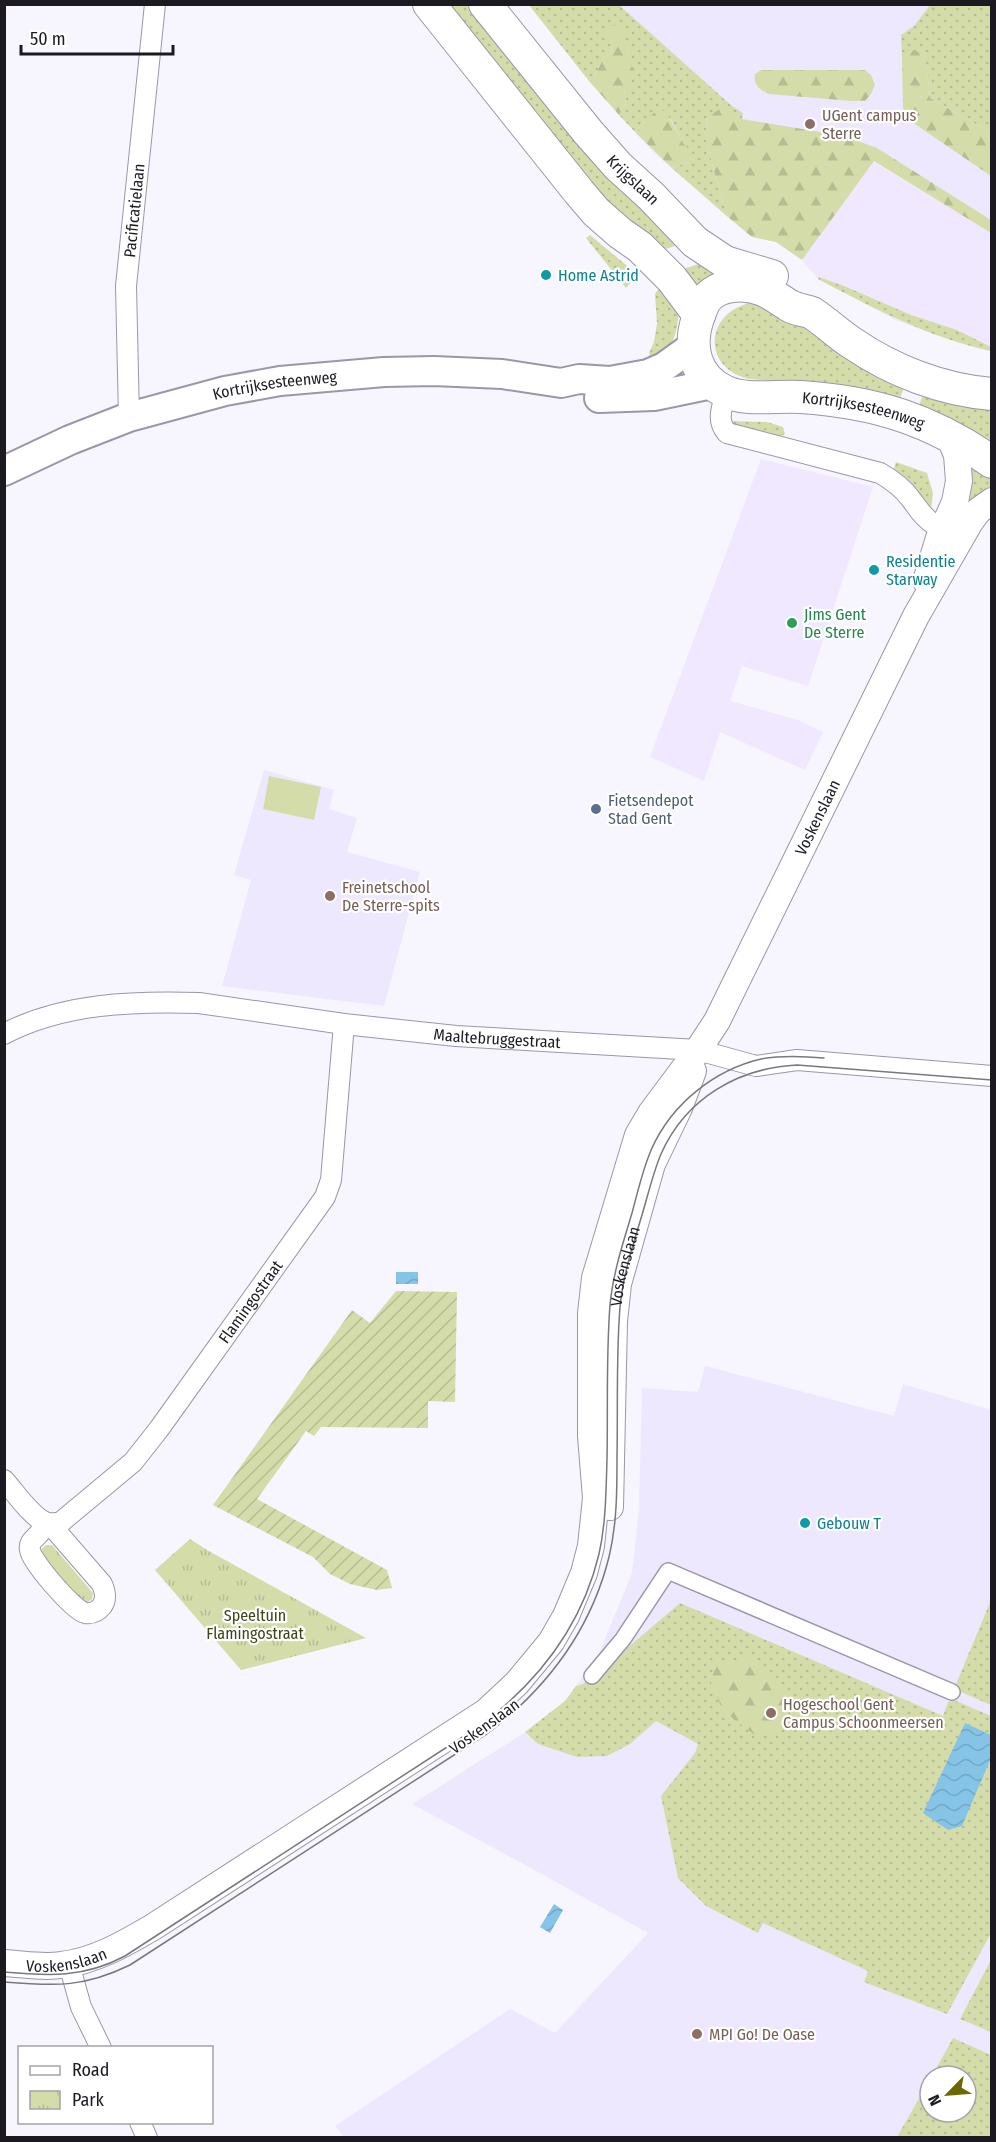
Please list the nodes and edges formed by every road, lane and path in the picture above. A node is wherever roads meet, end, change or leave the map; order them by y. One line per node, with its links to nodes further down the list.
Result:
1 (155, 4): 10 (street, Pacificatielaan)
2 (429, 4): 5 (main road)
3 (484, 4): 4 (main road, Krijgslaan)
4 (811, 312): 5 (main road); 9 (main road)
5 (699, 315): 6 (main road)
6 (693, 346): 7 (main road, Kortrijksesteenweg); 8 (main road)
7 (561, 383): 8 (main road, Kortrijksesteenweg); 10 (main road, Kortrijksesteenweg)
8 (719, 388): 11 (main road, Kortrijksesteenweg); 15 (street)
9 (992, 394)
10 (129, 417): 13 (main road, Kortrijksesteenweg)
11 (949, 436): 12 (main road, Kortrijksesteenweg); 16 (street, Voskenslaan)
12 (992, 462)
13 (4, 471)
14 (992, 501): 16 (street, Voskenslaan)
15 (932, 523)
16 (916, 616): 19 (street, Voskenslaan)
17 (344, 1024): 18 (street, Maaltebruggestraat); 19 (street, Maaltebruggestraat); 21 (street, Flamingostraat)
18 (4, 1034)
19 (698, 1050): 20 (street, Maaltebruggestraat); 25 (street, Voskenslaan)
20 (992, 1076)
21 (4, 1480)
22 (592, 1676): 23 (street)
23 (952, 1692)
24 (4, 1963): 25 (street, Voskenslaan)
25 (71, 1971): 26 (street, Voskenslaan); 27 (street)
26 (4, 1977)
27 (100, 2046)
28 (141, 2124): 29 (street)
29 (147, 2138)

